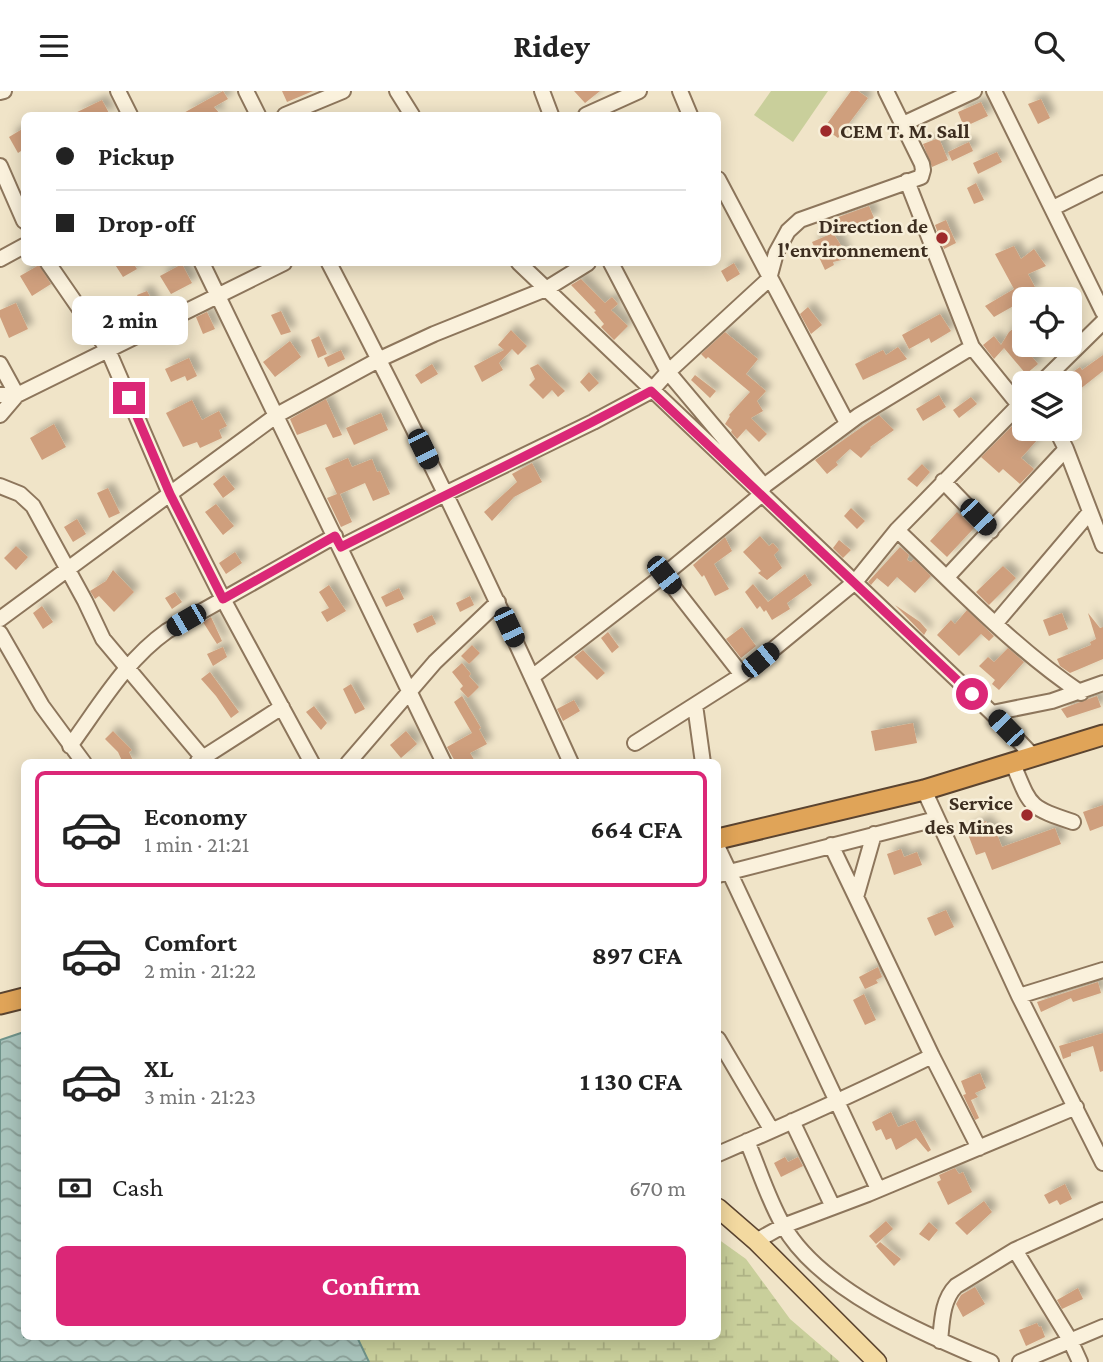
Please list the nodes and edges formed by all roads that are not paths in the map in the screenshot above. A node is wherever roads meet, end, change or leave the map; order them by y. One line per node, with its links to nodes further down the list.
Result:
1 (118, 91): 11 (street)
2 (246, 91): 12 (street)
3 (343, 91): 13 (street)
4 (397, 91): 14 (street)
5 (542, 91): 15 (street)
6 (639, 91): 16 (street)
7 (680, 91): 17 (street)
8 (886, 91): 18 (street)
9 (974, 91): 18 (street)
10 (994, 91): 23 (street)
11 (128, 112)
12 (256, 112)
13 (292, 112)
14 (410, 112)
15 (550, 112)
16 (593, 112)
17 (689, 112)
18 (903, 124): 20 (street)
19 (0, 166): 24 (street)
20 (907, 181): 34 (street); 39 (street)
21 (1103, 183): 23 (street)
22 (721, 192): 34 (street)
23 (1053, 208): 37 (street)
24 (21, 214)
25 (21, 248): 26 (street)
26 (0, 258)
27 (50, 266): 40 (street)
28 (204, 266): 36 (street)
29 (278, 266): 36 (street)
30 (331, 266): 41 (street)
31 (522, 266): 35 (street)
32 (583, 266): 35 (street)
33 (613, 266): 44 (street)
34 (769, 279): 44 (street); 52 (street)
35 (546, 289): 41 (street); 45 (street)
36 (219, 296): 40 (street); 51 (street)
37 (1103, 312)
38 (1103, 322): 43 (street)
39 (972, 347): 46 (street); 52 (street)
40 (108, 350): 48 (street); 58 (street)
41 (380, 359): 51 (street); 59 (street)
42 (0, 364): 48 (street)
43 (1053, 371)
44 (668, 372): 45 (street); 57 (street)
45 (651, 391): 57 (street); 59 (street)
46 (1012, 393)
47 (0, 395): 48 (street)
48 (17, 395): 50 (street)
49 (1012, 412): 55 (street)
50 (0, 415)
51 (277, 415): 58 (street); 63 (street)
52 (847, 423): 57 (street)
53 (1062, 441): 54 (street)
54 (1066, 449): 60 (street); 62 (street)
55 (943, 481): 61 (street); 62 (street)
56 (0, 486): 65 (street)
57 (763, 491): 66 (street); 68 (street)
58 (170, 494): 65 (street); 69 (street)
59 (445, 494): 63 (street); 70 (street)
60 (1090, 512): 64 (street); 72 (street)
61 (897, 530): 67 (street); 68 (street)
62 (991, 531): 67 (street)
63 (338, 542): 69 (street); 78 (street)
64 (1103, 545)
65 (67, 568): 71 (street); 74 (street)
66 (664, 575): 75 (street); 76 (street)
67 (947, 577): 72 (street)
68 (855, 582): 75 (street); 82 (street)
69 (223, 599): 74 (street); 81 (street)
70 (498, 602): 76 (street); 78 (street)
71 (0, 619)
72 (995, 624): 79 (street)
73 (0, 632): 85 (street)
74 (127, 667): 85 (street); 88 (street)
75 (742, 675): 80 (street)
76 (532, 677): 93 (street)
77 (1103, 683): 79 (street)
78 (411, 691): 91 (street); 92 (street)
79 (1081, 693): 82 (street)
80 (695, 705): 84 (street); 94 (street)
81 (282, 707): 89 (street); 90 (street)
82 (992, 713): 86 (street)
83 (1103, 735): 86 (highway)
84 (635, 743)
85 (70, 746): 87 (street)
86 (1035, 758): 95 (highway)
87 (81, 759)
88 (198, 759)
89 (201, 759)
90 (310, 759)
91 (352, 759)
92 (442, 759)
93 (569, 759)
94 (702, 759)
95 (1013, 764): 96 (highway); 98 (street)
96 (924, 790): 97 (street); 100 (highway)
97 (936, 820): 99 (street); 105 (street)
98 (1073, 822)
99 (874, 834): 101 (street); 103 (street)
100 (721, 838)
101 (831, 845): 102 (street); 103 (street)
102 (724, 873): 110 (street)
103 (856, 897): 109 (street)
104 (1103, 970): 105 (street)
105 (1019, 996): 111 (street)
106 (21, 998): 107 (highway)
107 (0, 1004)
108 (721, 1044): 113 (street)
109 (932, 1056): 110 (street); 115 (street)
110 (839, 1102): 112 (street); 118 (street)
111 (1076, 1107): 115 (street); 117 (street)
112 (793, 1121): 113 (street); 119 (street)
113 (771, 1129): 114 (street)
114 (747, 1142): 116 (street); 122 (street)
115 (979, 1148): 118 (street)
116 (721, 1153)
117 (1103, 1162)
118 (878, 1189): 119 (street)
119 (834, 1207): 122 (street)
120 (1103, 1210): 124 (street)
121 (721, 1211): 123 (main road)
122 (783, 1226): 123 (street); 127 (street)
123 (756, 1241): 128 (main road)
124 (1015, 1249): 126 (street); 127 (street)
125 (1103, 1327): 126 (street)
126 (1070, 1340): 130 (street); 131 (street)
127 (940, 1341): 129 (street)
128 (877, 1362)
129 (991, 1362)
130 (1020, 1362)
131 (1080, 1362)

